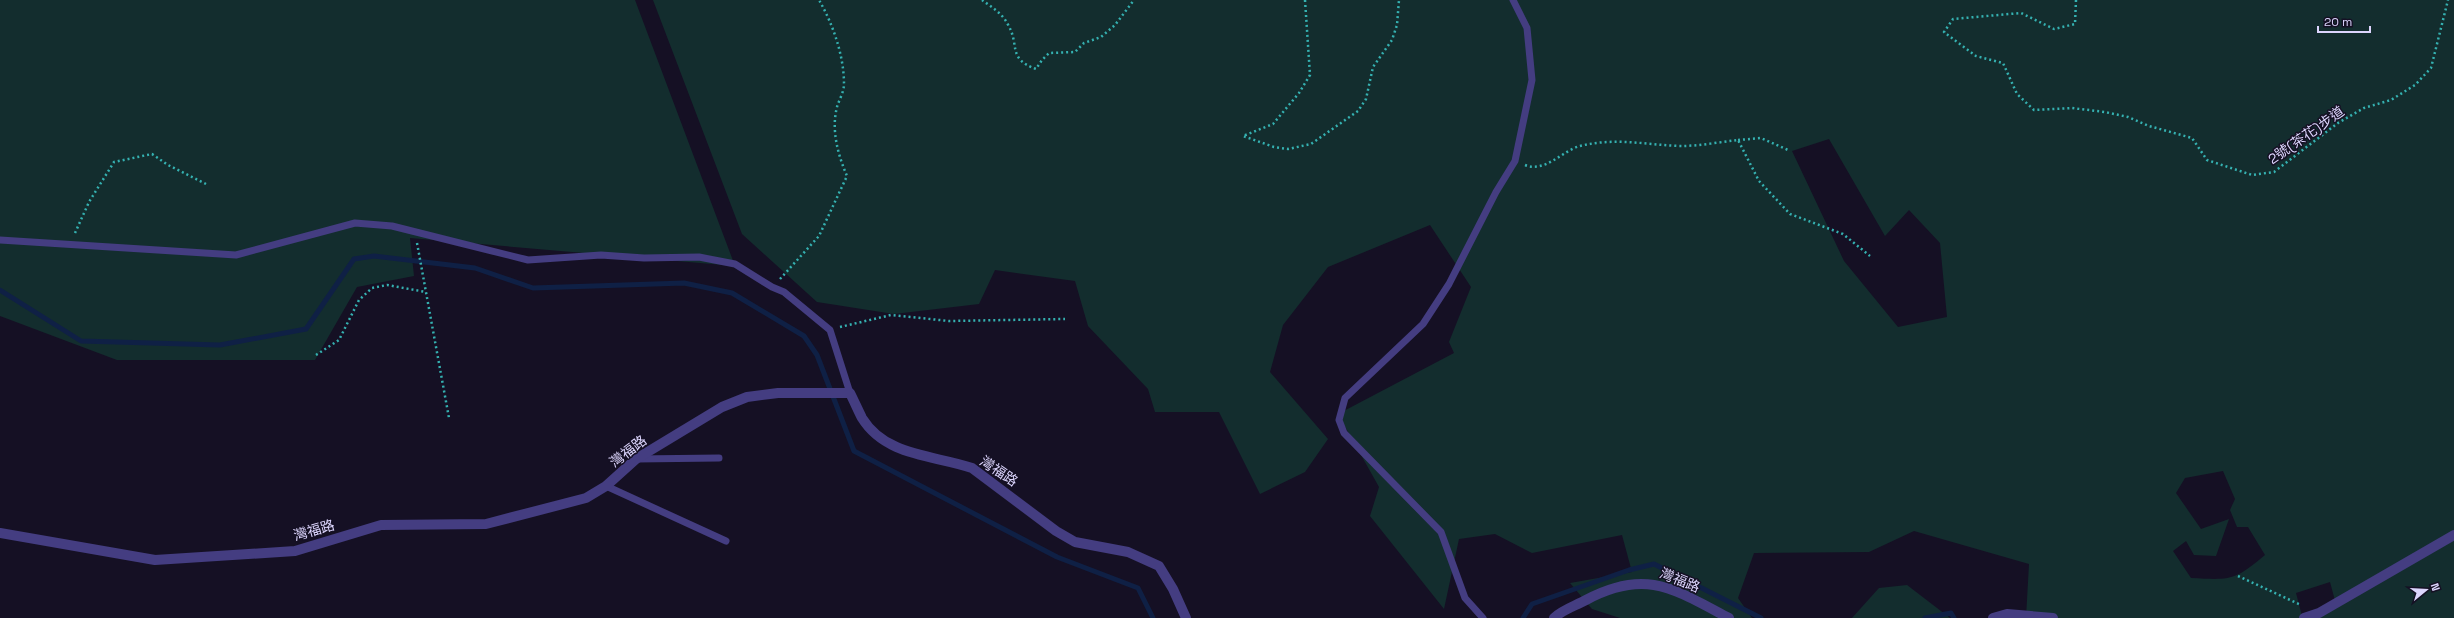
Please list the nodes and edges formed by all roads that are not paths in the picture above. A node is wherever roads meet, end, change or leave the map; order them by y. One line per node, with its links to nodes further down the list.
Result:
1 (1514, 0): 11 (lane)
2 (0, 240): 3 (lane)
3 (850, 393): 5 (street, 灣福路); 10 (street, 灣福路)
4 (719, 458): 5 (lane)
5 (636, 459): 6 (street, 灣福路)
6 (606, 486): 7 (street, 灣福路); 9 (lane)
7 (0, 533)
8 (2454, 535): 16 (street)
9 (726, 541)
10 (1186, 618)
11 (1483, 618)
12 (1554, 618): 13 (street, 灣福路)
13 (1729, 618)
14 (1993, 618): 15 (street)
15 (2053, 618)
16 (2304, 618)

